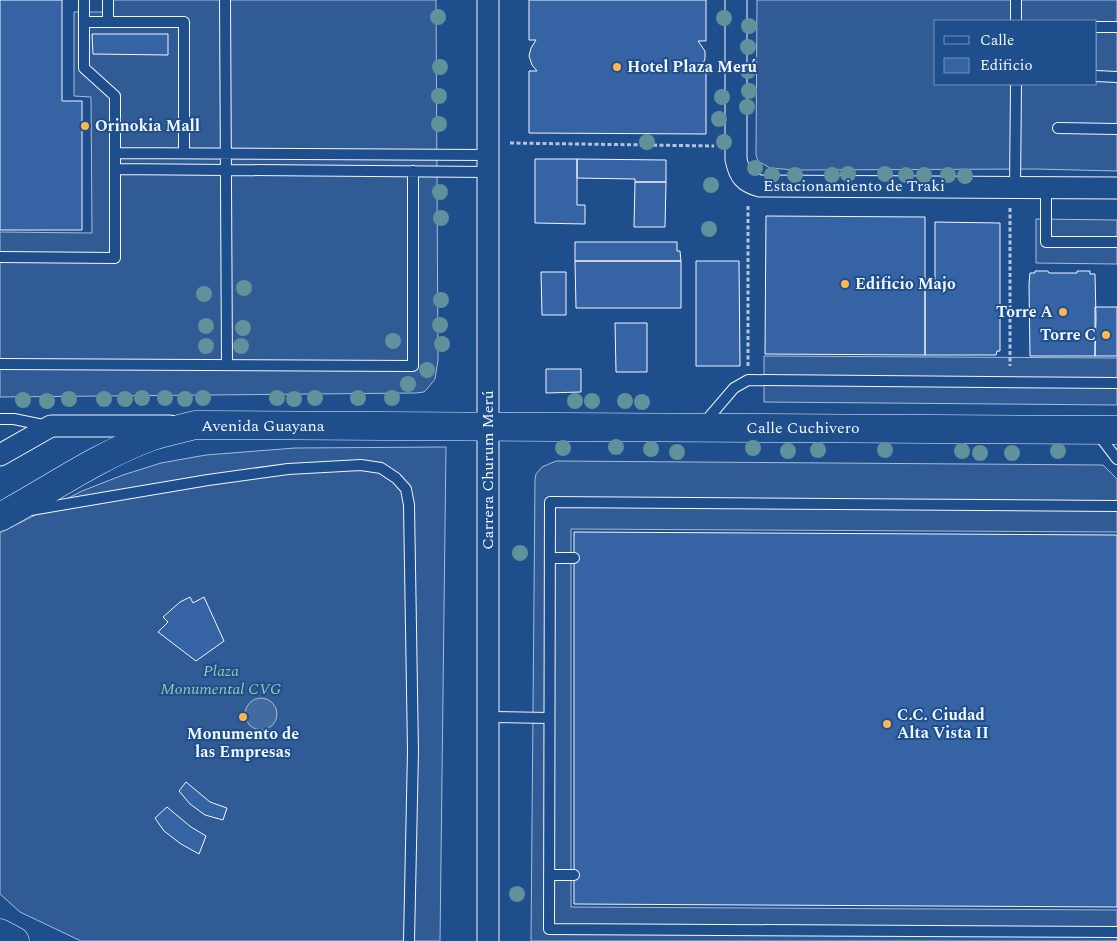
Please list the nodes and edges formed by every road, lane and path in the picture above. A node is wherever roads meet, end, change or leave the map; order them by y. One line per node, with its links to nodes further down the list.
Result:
1 (84, 0): 8 (lane)
2 (108, 0): 9 (lane)
3 (225, 0): 20 (lane)
4 (488, 0): 22 (street, Carrera Churum Merú)
5 (736, 0): 17 (street, Estacionamiento de Traki)
6 (1016, 0): 7 (lane)
7 (1016, 20)
8 (84, 22): 9 (lane); 18 (lane)
9 (108, 22): 19 (lane)
10 (1097, 27): 11 (lane)
11 (1117, 28)
12 (1097, 76): 13 (lane)
13 (1117, 77)
14 (1016, 85): 28 (lane)
15 (1058, 128): 16 (lane)
16 (1117, 129)
17 (736, 146): 22 (path); 27 (street, Estacionamiento de Traki)
18 (115, 153): 19 (lane); 23 (lane)
19 (184, 153): 20 (lane)
20 (225, 154): 21 (lane); 24 (lane)
21 (349, 154): 22 (lane); 25 (lane)
22 (487, 156): 26 (lane); 41 (street, Carrera Churum Merú)
23 (115, 170): 24 (lane); 32 (lane)
24 (228, 170): 25 (lane); 34 (lane)
25 (349, 171): 26 (lane)
26 (413, 171): 34 (lane)
27 (750, 184): 28 (street, Estacionamiento de Traki); 35 (path)
28 (1013, 187): 29 (street, Estacionamiento de Traki); 36 (path)
29 (1046, 187): 30 (street, Estacionamiento de Traki); 31 (lane)
30 (1117, 188)
31 (1117, 242)
32 (0, 257)
33 (0, 364): 34 (lane)
34 (227, 365)
35 (748, 380): 36 (lane); 42 (lane)
36 (1010, 382): 37 (lane)
37 (1117, 383)
38 (0, 419): 40 (lane)
39 (195, 425): 40 (street); 41 (main road, Avenida Guayana); 47 (main road, Avenida Guayana)
40 (51, 426): 44 (street)
41 (488, 427): 42 (main road, Calle Cuchivero); 50 (street, Carrera Churum Merú)
42 (700, 428): 43 (main road, Calle Cuchivero)
43 (1106, 430): 45 (lane)
44 (0, 455)
45 (1117, 459)
46 (1117, 506): 48 (lane)
47 (2, 517): 55 (lane)
48 (550, 558): 49 (lane); 51 (lane)
49 (574, 558)
50 (488, 717): 51 (lane); 56 (street, Carrera Churum Merú)
51 (549, 718): 52 (lane)
52 (549, 875): 53 (lane); 54 (lane)
53 (574, 875)
54 (1117, 932)
55 (410, 941)
56 (488, 941)

